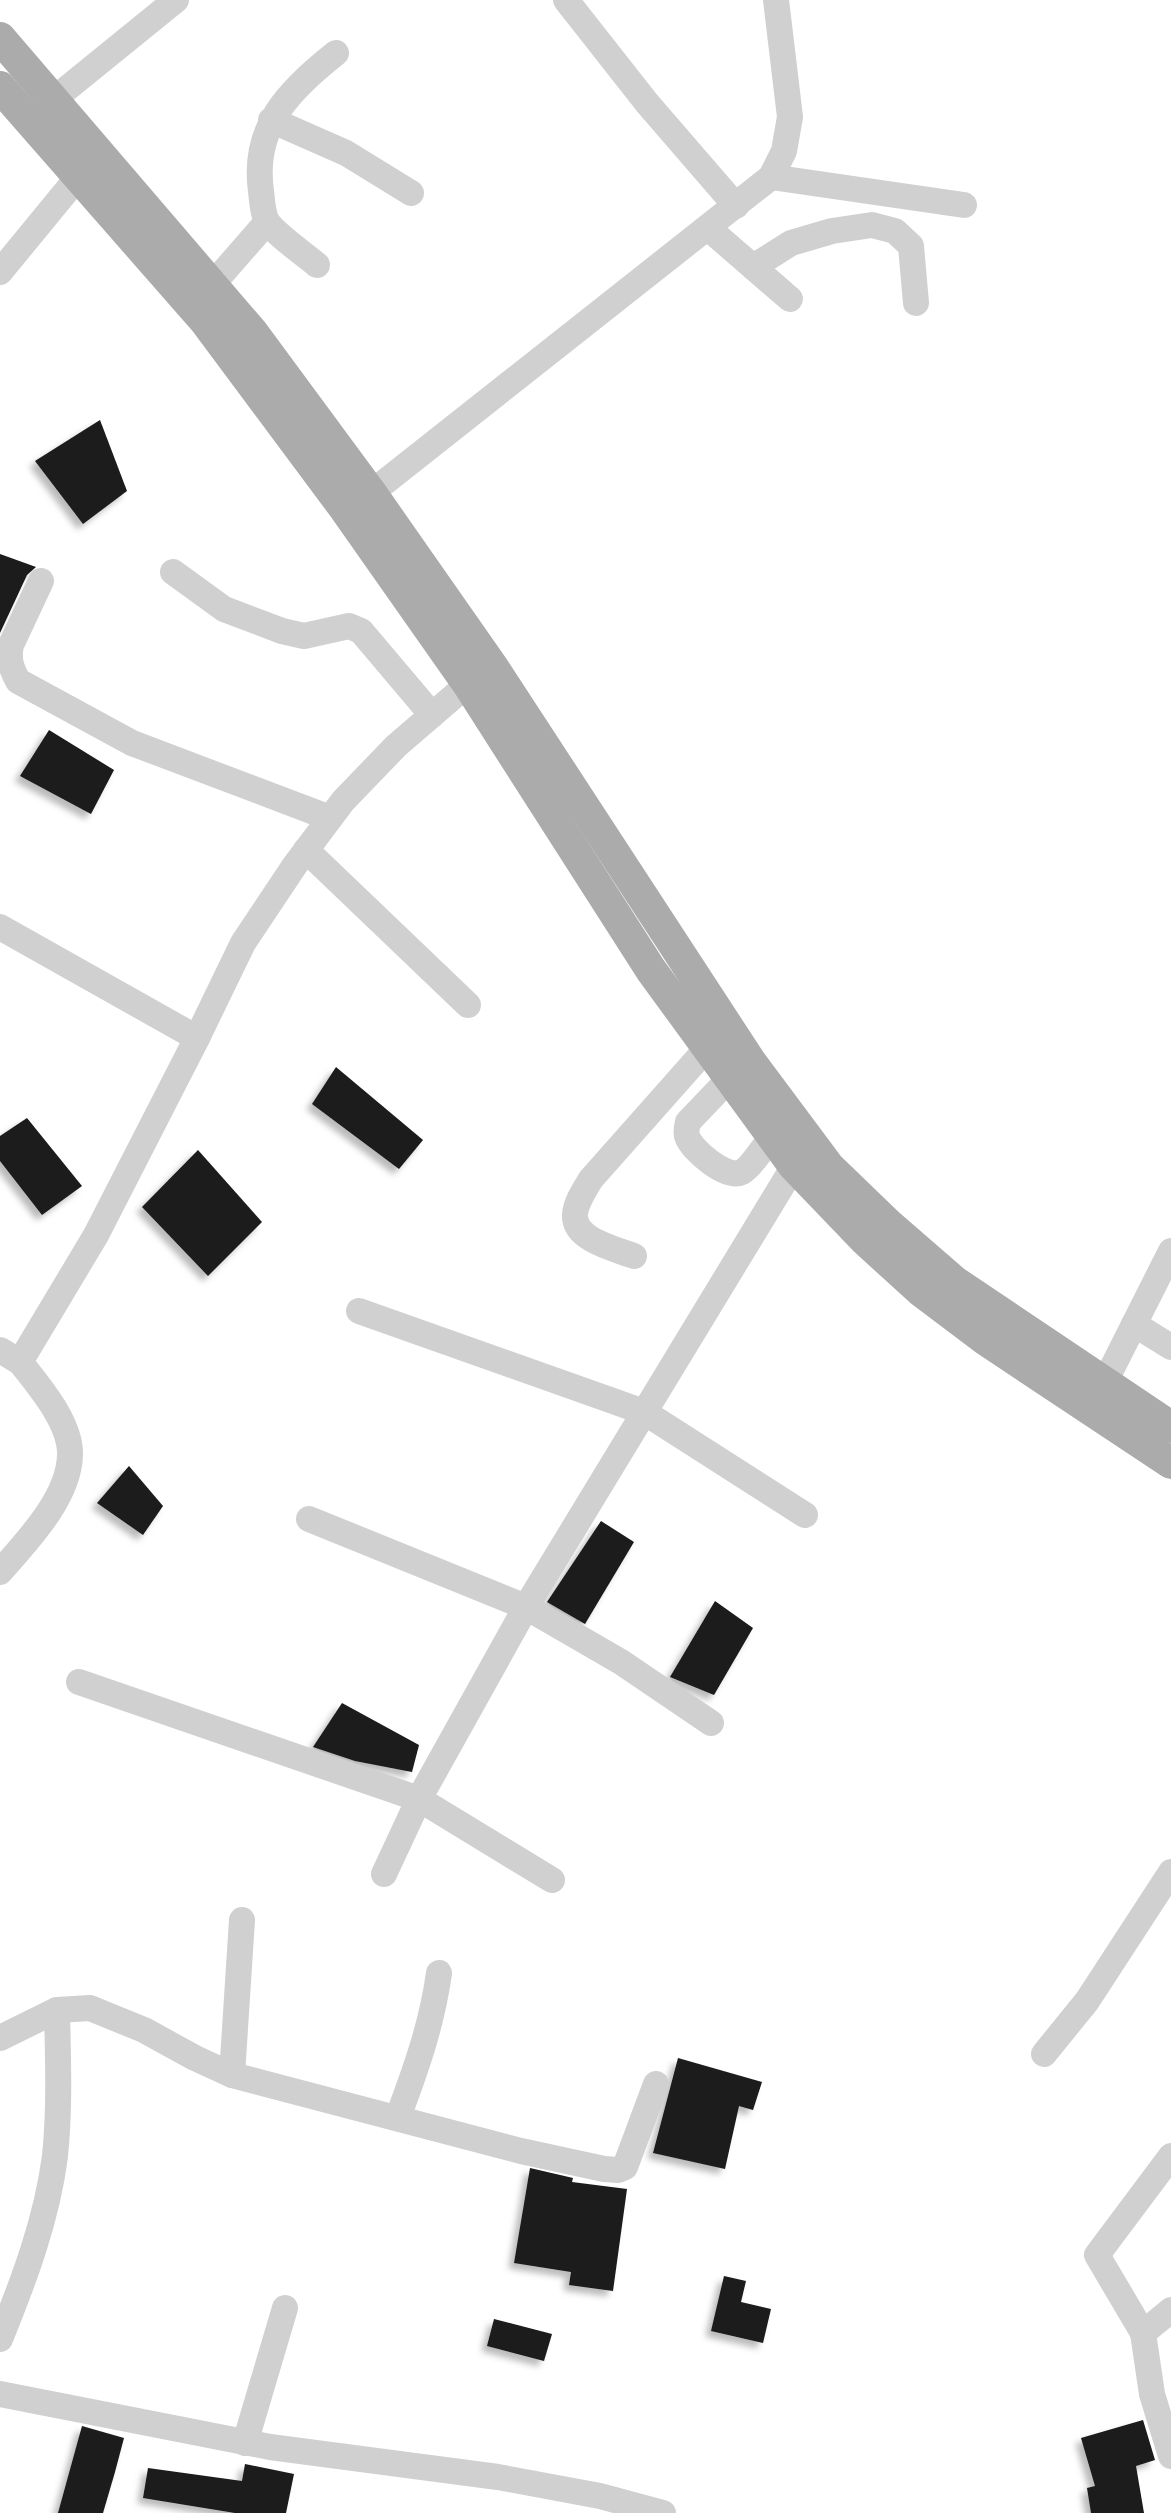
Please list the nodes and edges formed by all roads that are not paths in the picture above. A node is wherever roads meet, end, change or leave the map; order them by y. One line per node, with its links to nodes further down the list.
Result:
1 (176, 0): 7 (street)
2 (566, 0): 13 (street)
3 (776, 0): 10 (street)
4 (0, 38): 7 (main road)
5 (336, 53): 8 (street)
6 (0, 87): 9 (main road)
7 (54, 99): 19 (main road)
8 (270, 120): 11 (street); 14 (street)
9 (78, 177): 18 (street); 25 (main road)
10 (771, 177): 12 (street); 13 (street)
11 (411, 193)
12 (964, 205)
13 (735, 206): 15 (street)
14 (267, 222): 16 (street); 19 (street)
15 (708, 228): 17 (street); 22 (street)
16 (317, 265)
17 (753, 267): 20 (street); 21 (street)
18 (0, 272)
19 (212, 285): 22 (main road)
20 (790, 300)
21 (916, 303)
22 (371, 493): 25 (main road)
23 (173, 572): 26 (street)
24 (41, 581): 27 (street)
25 (481, 677): 26 (street); 32 (main road); 42 (main road)
26 (432, 715): 27 (street)
27 (330, 818): 28 (street)
28 (306, 850): 30 (street); 31 (street)
29 (0, 927): 31 (street)
30 (468, 1005)
31 (197, 1038): 41 (street)
32 (708, 1047): 33 (main road); 37 (street)
33 (730, 1078): 34 (main road); 34 (street)
34 (772, 1136): 35 (main road)
35 (794, 1166): 43 (street); 45 (main road)
36 (1171, 1251): 39 (street)
37 (634, 1256)
38 (359, 1311): 43 (street)
39 (1134, 1324): 40 (street); 42 (street)
40 (1171, 1347)
41 (10, 1356): 48 (street)
42 (1105, 1382): 44 (main road)
43 (645, 1412): 46 (street); 49 (street)
44 (1171, 1427)
45 (1171, 1463)
46 (805, 1515)
47 (309, 1519): 49 (street)
48 (0, 1572)
49 (526, 1606): 51 (street); 52 (street)
50 (79, 1682): 52 (street)
51 (711, 1723)
52 (419, 1799): 54 (street); 55 (street)
53 (1171, 1872): 60 (street)
54 (384, 1874)
55 (552, 1880)
56 (242, 1920): 61 (street)
57 (439, 1973): 63 (street)
58 (57, 2010): 59 (street); 61 (street); 68 (street)
59 (0, 2038)
60 (1044, 2054)
61 (232, 2075): 63 (street)
62 (656, 2084): 63 (street)
63 (398, 2117)
64 (1171, 2156): 67 (street)
65 (285, 2308): 70 (street)
66 (1171, 2310): 67 (street)
67 (1143, 2333): 71 (street)
68 (0, 2339)
69 (0, 2394): 70 (street)
70 (245, 2443): 72 (street)
71 (1171, 2456)
72 (663, 2513)

